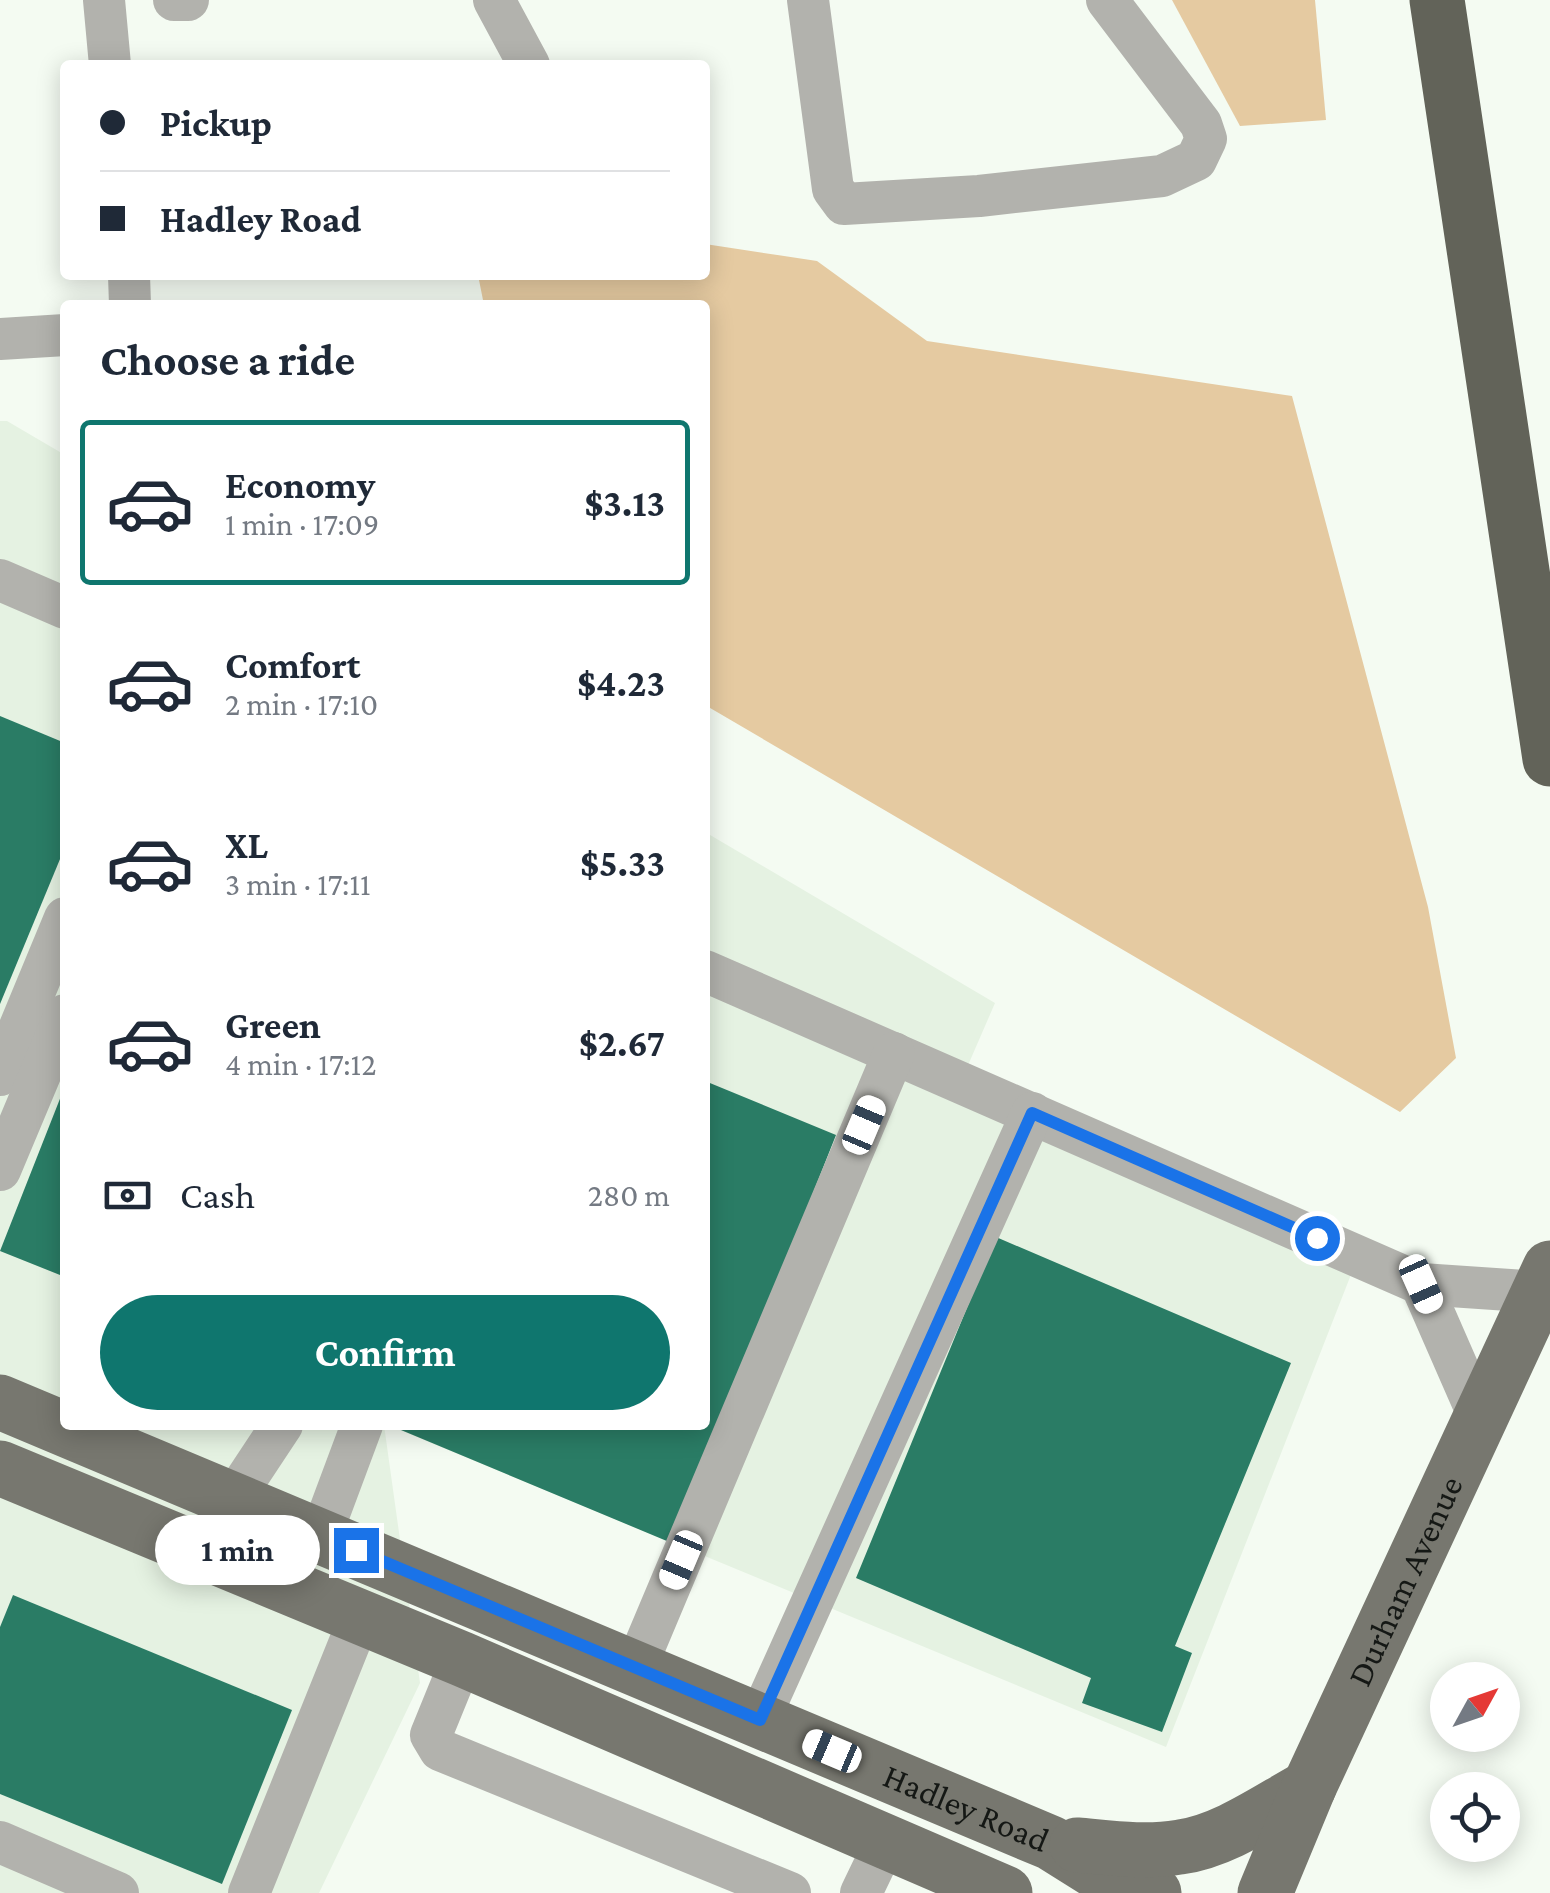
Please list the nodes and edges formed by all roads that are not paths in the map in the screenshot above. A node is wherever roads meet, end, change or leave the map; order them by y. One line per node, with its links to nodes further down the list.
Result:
1 (104, 0): 8 (street)
2 (174, 0): 3 (street)
3 (188, 0)
4 (494, 0): 9 (street)
5 (808, 0): 6 (street)
6 (1107, 0)
7 (1438, 0): 14 (highway)
8 (110, 60)
9 (525, 60)
10 (60, 335): 11 (street)
11 (0, 340)
12 (0, 580): 13 (street)
13 (60, 606)
14 (1550, 759)
15 (60, 930): 19 (street)
16 (710, 973): 18 (street)
17 (60, 1027): 21 (street)
18 (894, 1053): 20 (street); 35 (street)
19 (0, 1075)
20 (1032, 1113): 23 (street); 36 (street)
21 (0, 1170)
22 (1544, 1280): 23 (street); 25 (main road, Durham Avenue)
23 (1421, 1284): 25 (street)
24 (0, 1402): 26 (main road, Hadley Road)
25 (1480, 1419): 37 (main road, Durham Avenue)
26 (60, 1427)
27 (68, 1430): 31 (main road, Hadley Road)
28 (279, 1430): 31 (street)
29 (360, 1430): 32 (street)
30 (0, 1468): 33 (main road, Hadley Road)
31 (234, 1499): 32 (main road, Hadley Road)
32 (321, 1535): 35 (main road, Hadley Road)
33 (360, 1617): 34 (main road, Hadley Road); 42 (street)
34 (462, 1660): 39 (main road, Hadley Road); 43 (street)
35 (636, 1669): 36 (main road, Hadley Road)
36 (760, 1720): 40 (main road, Hadley Road)
37 (1309, 1787): 40 (main road); 47 (main road, Durham Avenue)
38 (0, 1842): 41 (street)
39 (885, 1843): 44 (street); 45 (main road, Hadley Road)
40 (1050, 1843): 46 (main road, Hadley Road)
41 (118, 1893)
42 (248, 1893)
43 (790, 1893)
44 (861, 1893)
45 (1005, 1893)
46 (1154, 1893)
47 (1265, 1893)

